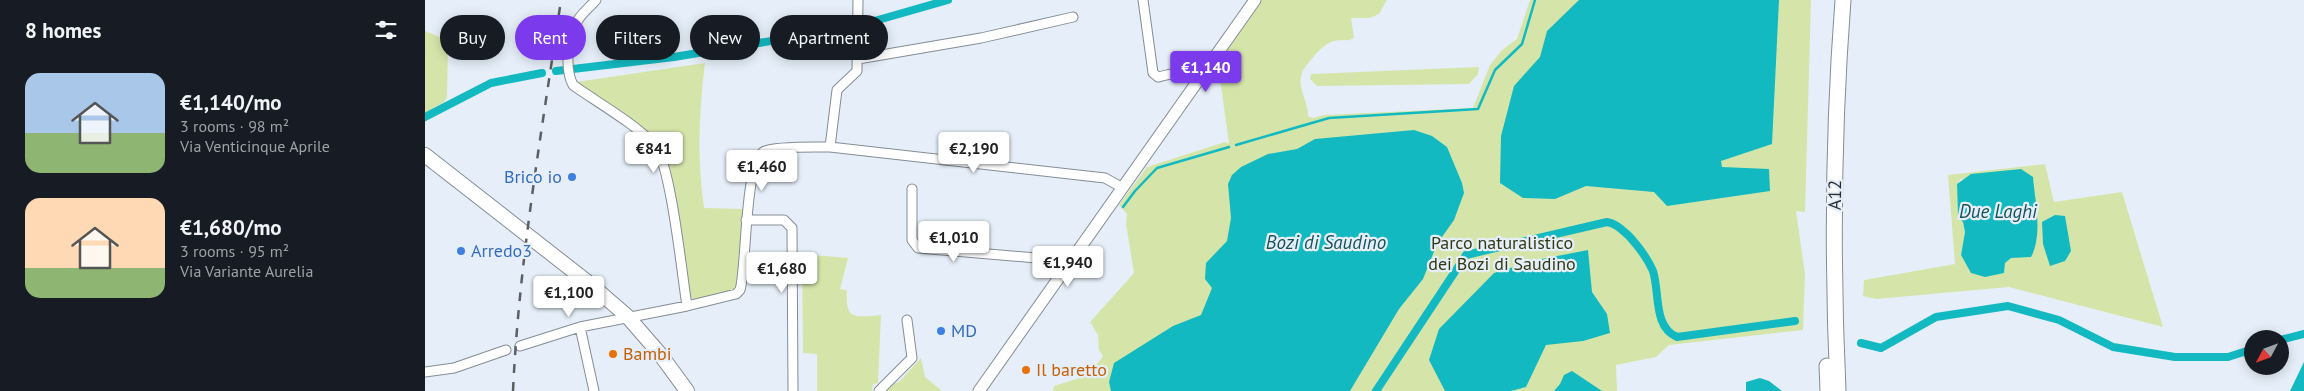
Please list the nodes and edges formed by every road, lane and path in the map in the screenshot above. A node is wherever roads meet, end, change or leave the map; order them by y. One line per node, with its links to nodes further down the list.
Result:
1 (596, 0): 18 (street)
2 (858, 0): 7 (street)
3 (1143, 0): 11 (street)
4 (1255, 0): 11 (main road)
5 (1833, 0): 30 (highway, A12 / A12)
6 (1843, 0): 31 (highway, A12 / A12)
7 (857, 15)
8 (1073, 17): 9 (street)
9 (888, 54)
10 (858, 60): 12 (street)
11 (1200, 77): 14 (main road)
12 (830, 147): 14 (street); 16 (street)
13 (425, 155): 19 (main road)
14 (1123, 188): 17 (main road)
15 (912, 189): 17 (street)
16 (746, 220): 18 (street); 27 (street)
17 (1071, 261): 29 (main road)
18 (687, 306): 19 (street)
19 (627, 316): 21 (street); 26 (main road)
20 (907, 320): 28 (street)
21 (580, 327): 22 (street); 25 (street)
22 (520, 346)
23 (506, 350): 24 (street)
24 (425, 372)
25 (594, 391)
26 (687, 391)
27 (793, 391)
28 (879, 391)
29 (979, 391)
30 (1827, 391)
31 (1838, 391)

